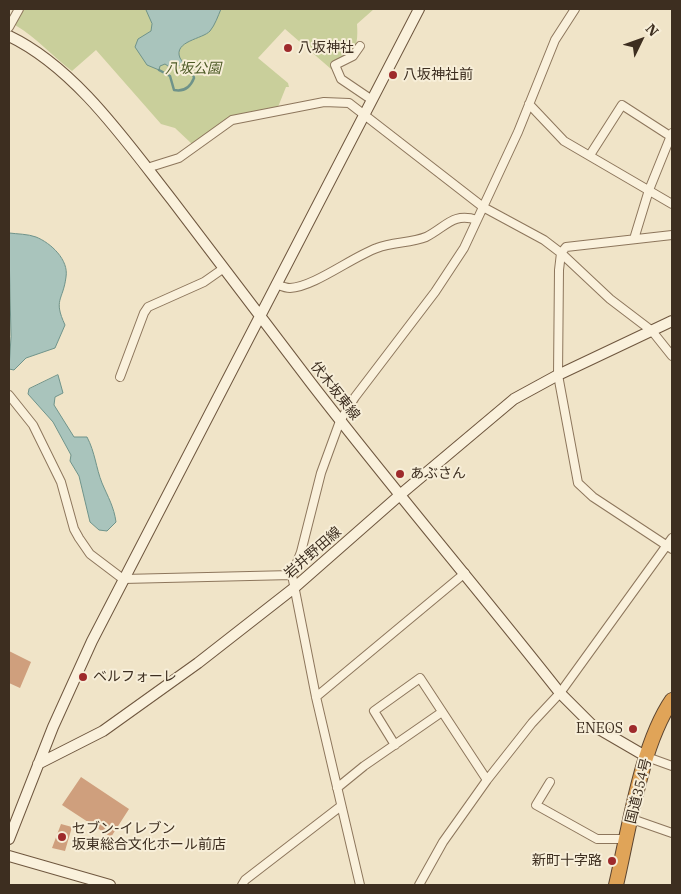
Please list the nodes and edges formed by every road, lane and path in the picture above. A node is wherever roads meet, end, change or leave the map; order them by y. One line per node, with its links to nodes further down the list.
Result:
1 (19, 9): 4 (street)
2 (419, 9): 7 (main road)
3 (575, 9): 8 (street)
4 (9, 27)
5 (9, 36): 12 (main road, 伏木坂東線)
6 (360, 46): 7 (street)
7 (372, 100): 9 (main road)
8 (529, 104): 11 (street); 15 (street)
9 (364, 114): 12 (street); 15 (street); 21 (main road)
10 (671, 135): 11 (street); 13 (street)
11 (590, 155): 13 (street)
12 (147, 168): 20 (main road, 伏木坂東線)
13 (649, 190): 14 (street); 18 (street)
14 (672, 204)
15 (484, 207): 16 (street); 19 (street)
16 (477, 220): 21 (street); 29 (street)
17 (672, 235): 18 (street)
18 (634, 239): 19 (street)
19 (561, 253): 24 (street); 26 (street)
20 (224, 268): 22 (main road, 伏木坂東線); 27 (street)
21 (276, 284): 22 (main road)
22 (259, 316): 29 (main road, 伏木坂東線); 35 (main road)
23 (672, 321): 24 (main road, 岩井野田線)
24 (652, 330): 25 (street); 26 (main road, 岩井野田線)
25 (672, 356)
26 (558, 374): 30 (main road, 岩井野田線); 32 (street)
27 (120, 377)
28 (9, 395): 35 (street)
29 (340, 421): 30 (main road, 伏木坂東線); 34 (street)
30 (401, 494): 33 (main road, 伏木坂東線); 36 (main road, 岩井野田線)
31 (672, 538): 32 (street)
32 (670, 547): 37 (street)
33 (465, 573): 37 (main road, 伏木坂東線); 38 (street)
34 (292, 575): 35 (street); 36 (street)
35 (123, 579): 43 (main road)
36 (294, 588): 38 (street); 43 (main road, 岩井野田線)
37 (560, 693): 42 (main road, 伏木坂東線); 45 (street)
38 (316, 697): 47 (street)
39 (672, 700): 42 (highway, 国道354号)
40 (442, 712): 41 (street); 41 (street); 45 (street)
41 (395, 745): 47 (street)
42 (646, 757): 44 (street); 49 (highway, 国道354号)
43 (38, 764): 51 (main road)
44 (672, 766)
45 (488, 780): 57 (street)
46 (550, 782): 52 (street)
47 (337, 788): 48 (street)
48 (341, 806): 55 (street); 56 (street)
49 (632, 819): 50 (street); 52 (highway, 国道354号)
50 (672, 833)
51 (9, 839)
52 (627, 839): 58 (highway, 国道354号)
53 (9, 856): 54 (main road)
54 (110, 885)
55 (242, 885)
56 (360, 885)
57 (420, 885)
58 (616, 885)

